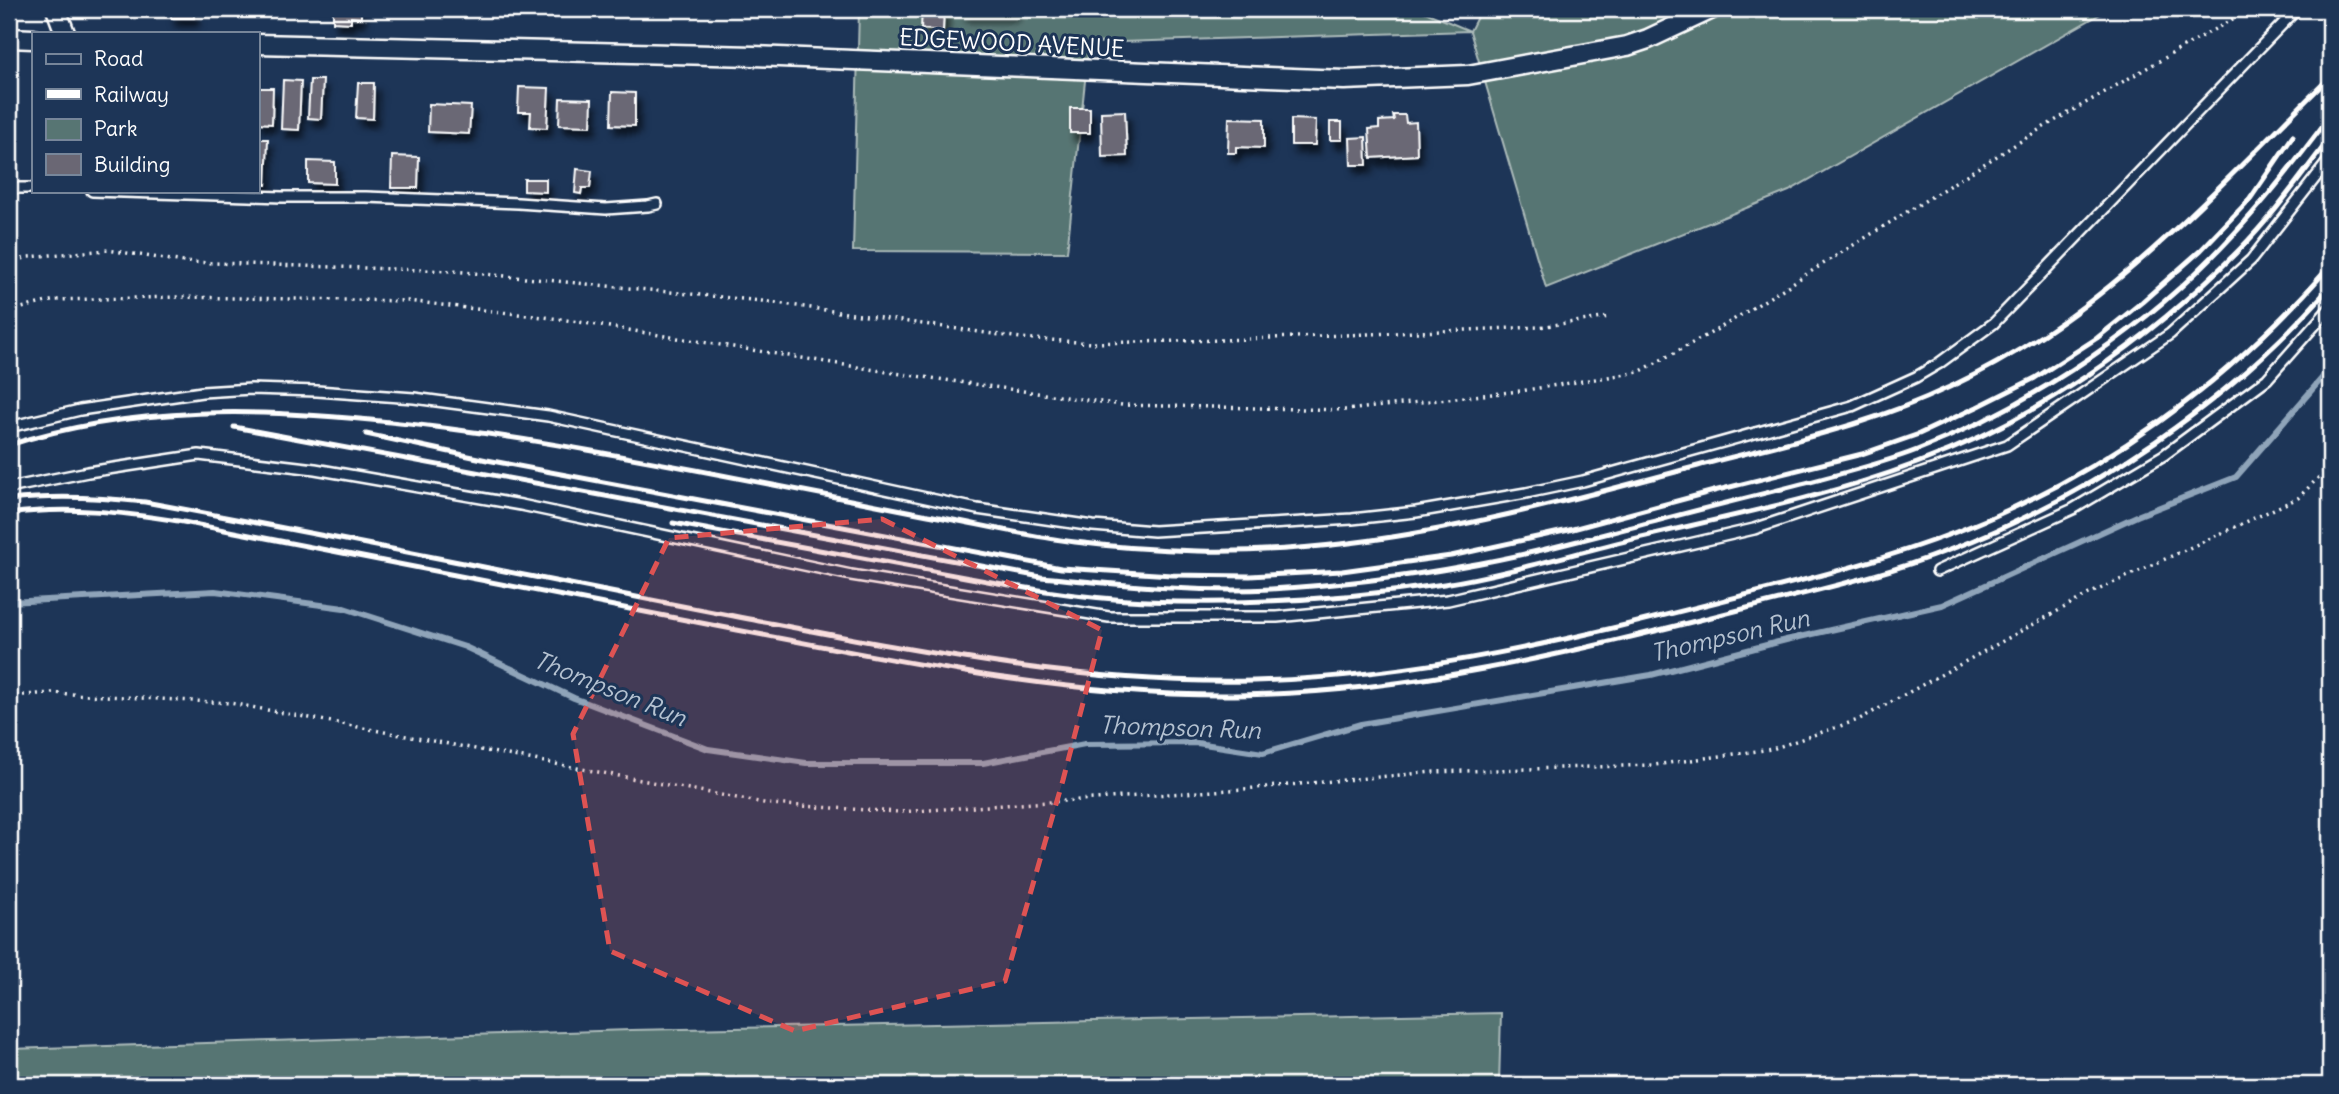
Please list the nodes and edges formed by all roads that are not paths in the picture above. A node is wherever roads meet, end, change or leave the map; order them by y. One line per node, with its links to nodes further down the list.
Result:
1 (56, 9): 4 (street)
2 (1712, 9): 7 (street, EDGEWOOD AVENUE)
3 (2297, 9): 14 (lane)
4 (65, 32)
5 (9, 38): 6 (street)
6 (32, 38)
7 (259, 44)
8 (2330, 159): 15 (lane)
9 (9, 188): 10 (lane)
10 (32, 188)
11 (124, 192): 12 (lane)
12 (657, 204)
13 (2330, 308): 16 (lane)
14 (9, 427)
15 (9, 488)
16 (1937, 571)

